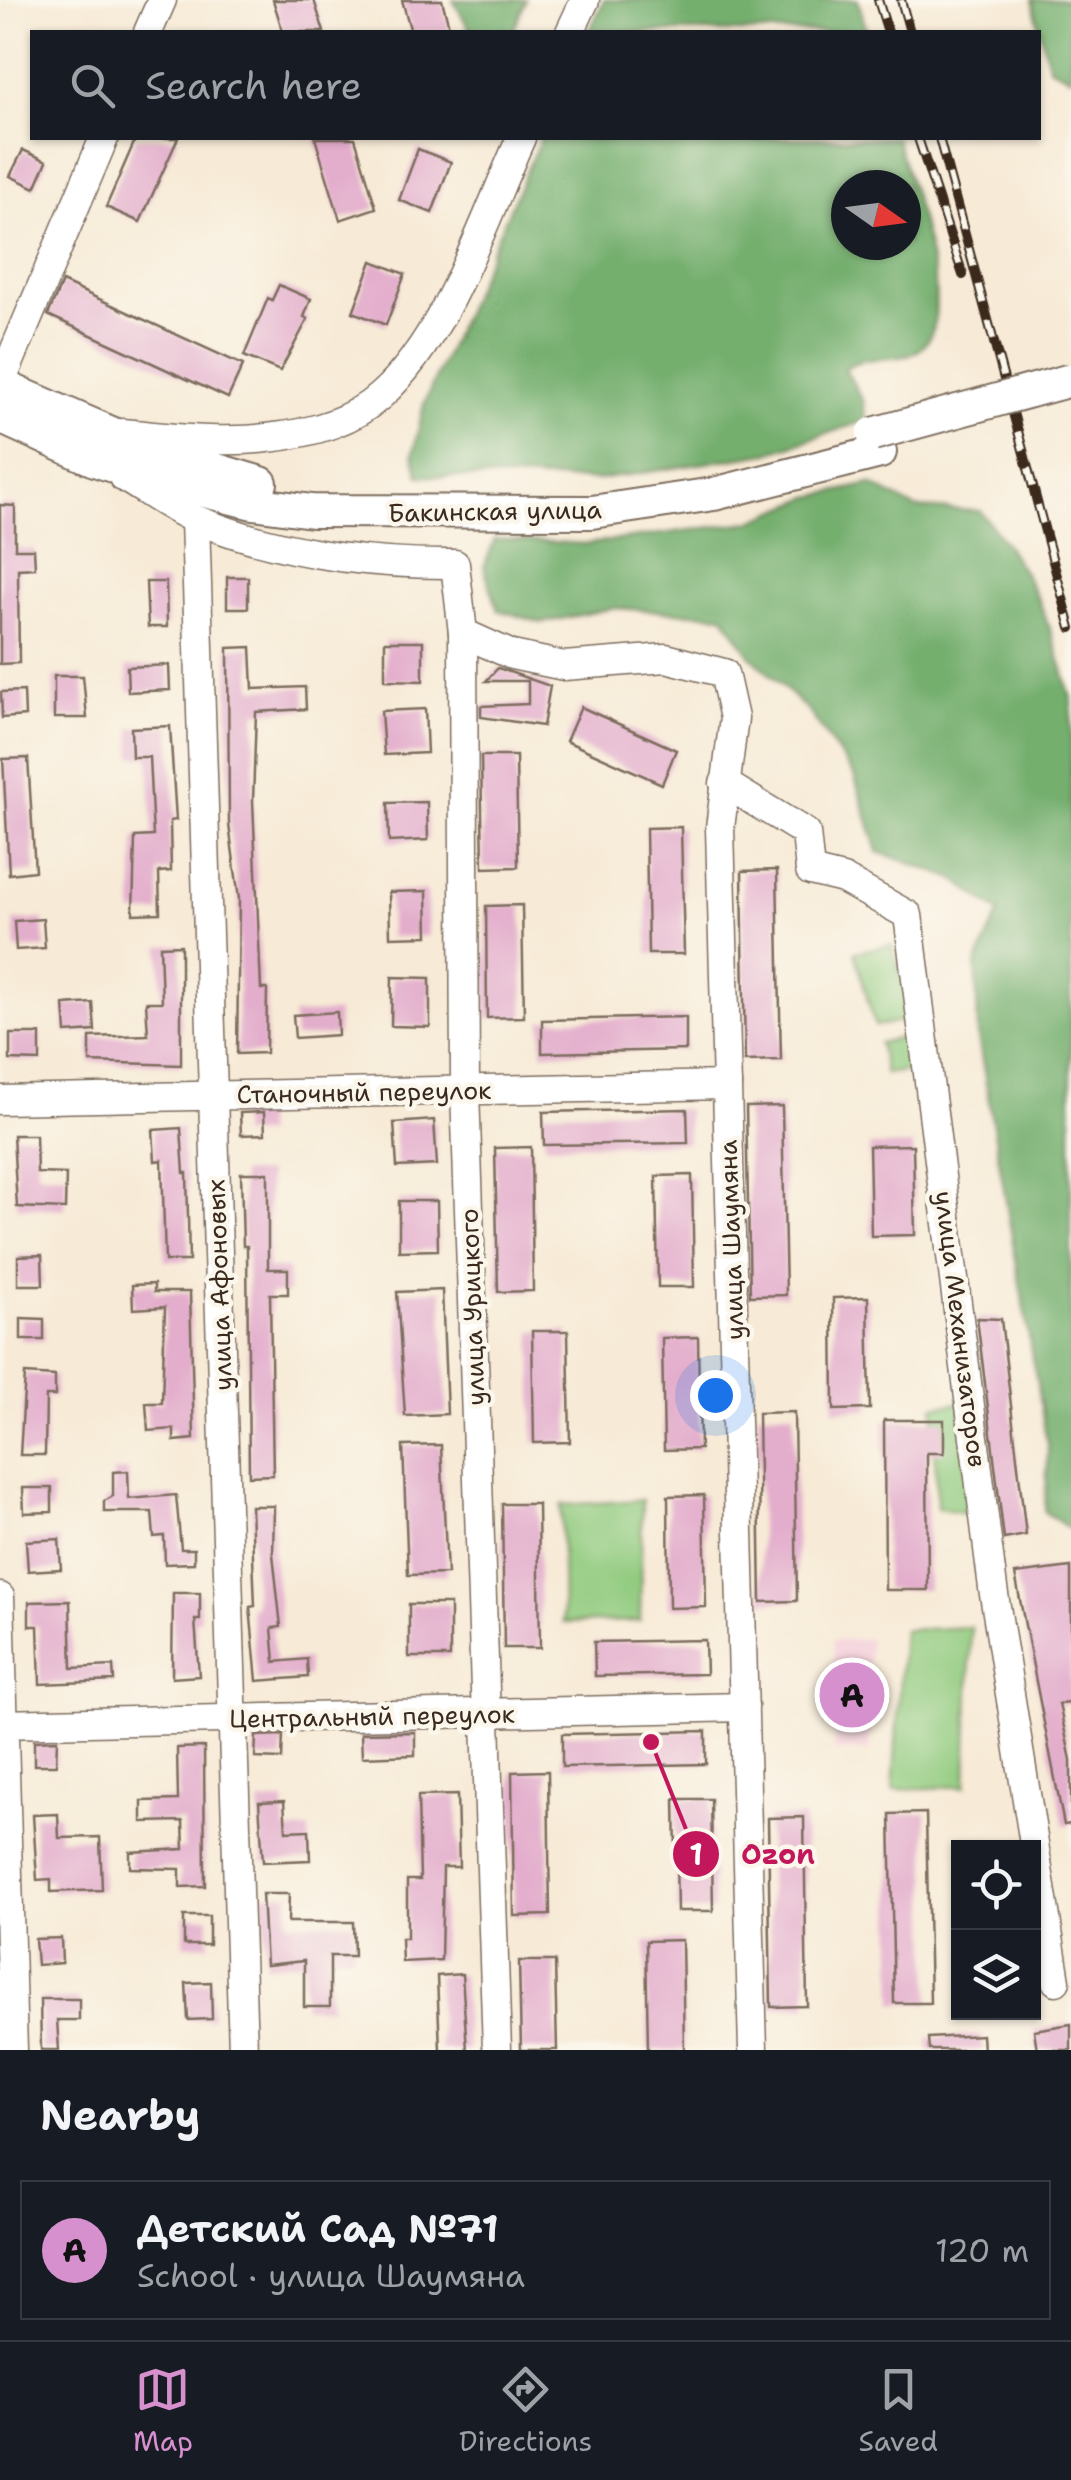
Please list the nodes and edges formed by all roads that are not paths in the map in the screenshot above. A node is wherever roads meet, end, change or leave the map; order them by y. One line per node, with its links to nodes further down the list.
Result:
1 (162, 0): 3 (street)
2 (585, 0): 4 (street)
3 (149, 30)
4 (571, 30)
5 (103, 140): 8 (street)
6 (521, 140): 12 (street)
7 (1071, 380): 11 (main road, Бакинская улица, bridge)
8 (0, 385): 12 (main road)
9 (1071, 399): 11 (main road, Бакинская улица)
10 (0, 417): 12 (main road)
11 (877, 443): 12 (main road, Бакинская улица)
12 (98, 445): 13 (street)
13 (195, 520): 14 (street, улица Урицкого); 18 (street, улица Афоновых)
14 (463, 632): 15 (street, улица Шаумяна); 17 (street, улица Урицкого)
15 (724, 782): 16 (street, улица Шаумяна); 25 (street, улица Механизаторов)
16 (727, 1085): 17 (street, Станочный переулок); 21 (street, улица Шаумяна)
17 (464, 1090): 18 (street, Станочный переулок); 22 (street, улица Урицкого)
18 (213, 1095): 19 (street, Станочный переулок); 23 (street, улица Афоновых)
19 (0, 1100)
20 (0, 1597): 24 (street)
21 (744, 1707): 22 (street, Центральный переулок); 29 (street, улица Шаумяна)
22 (486, 1713): 23 (street, Центральный переулок); 28 (street, улица Урицкого)
23 (232, 1719): 24 (street, Центральный переулок); 27 (street, улица Афоновых)
24 (2, 1724): 26 (street)
25 (1056, 1982)
26 (13, 2050)
27 (243, 2050)
28 (497, 2050)
29 (753, 2050)

